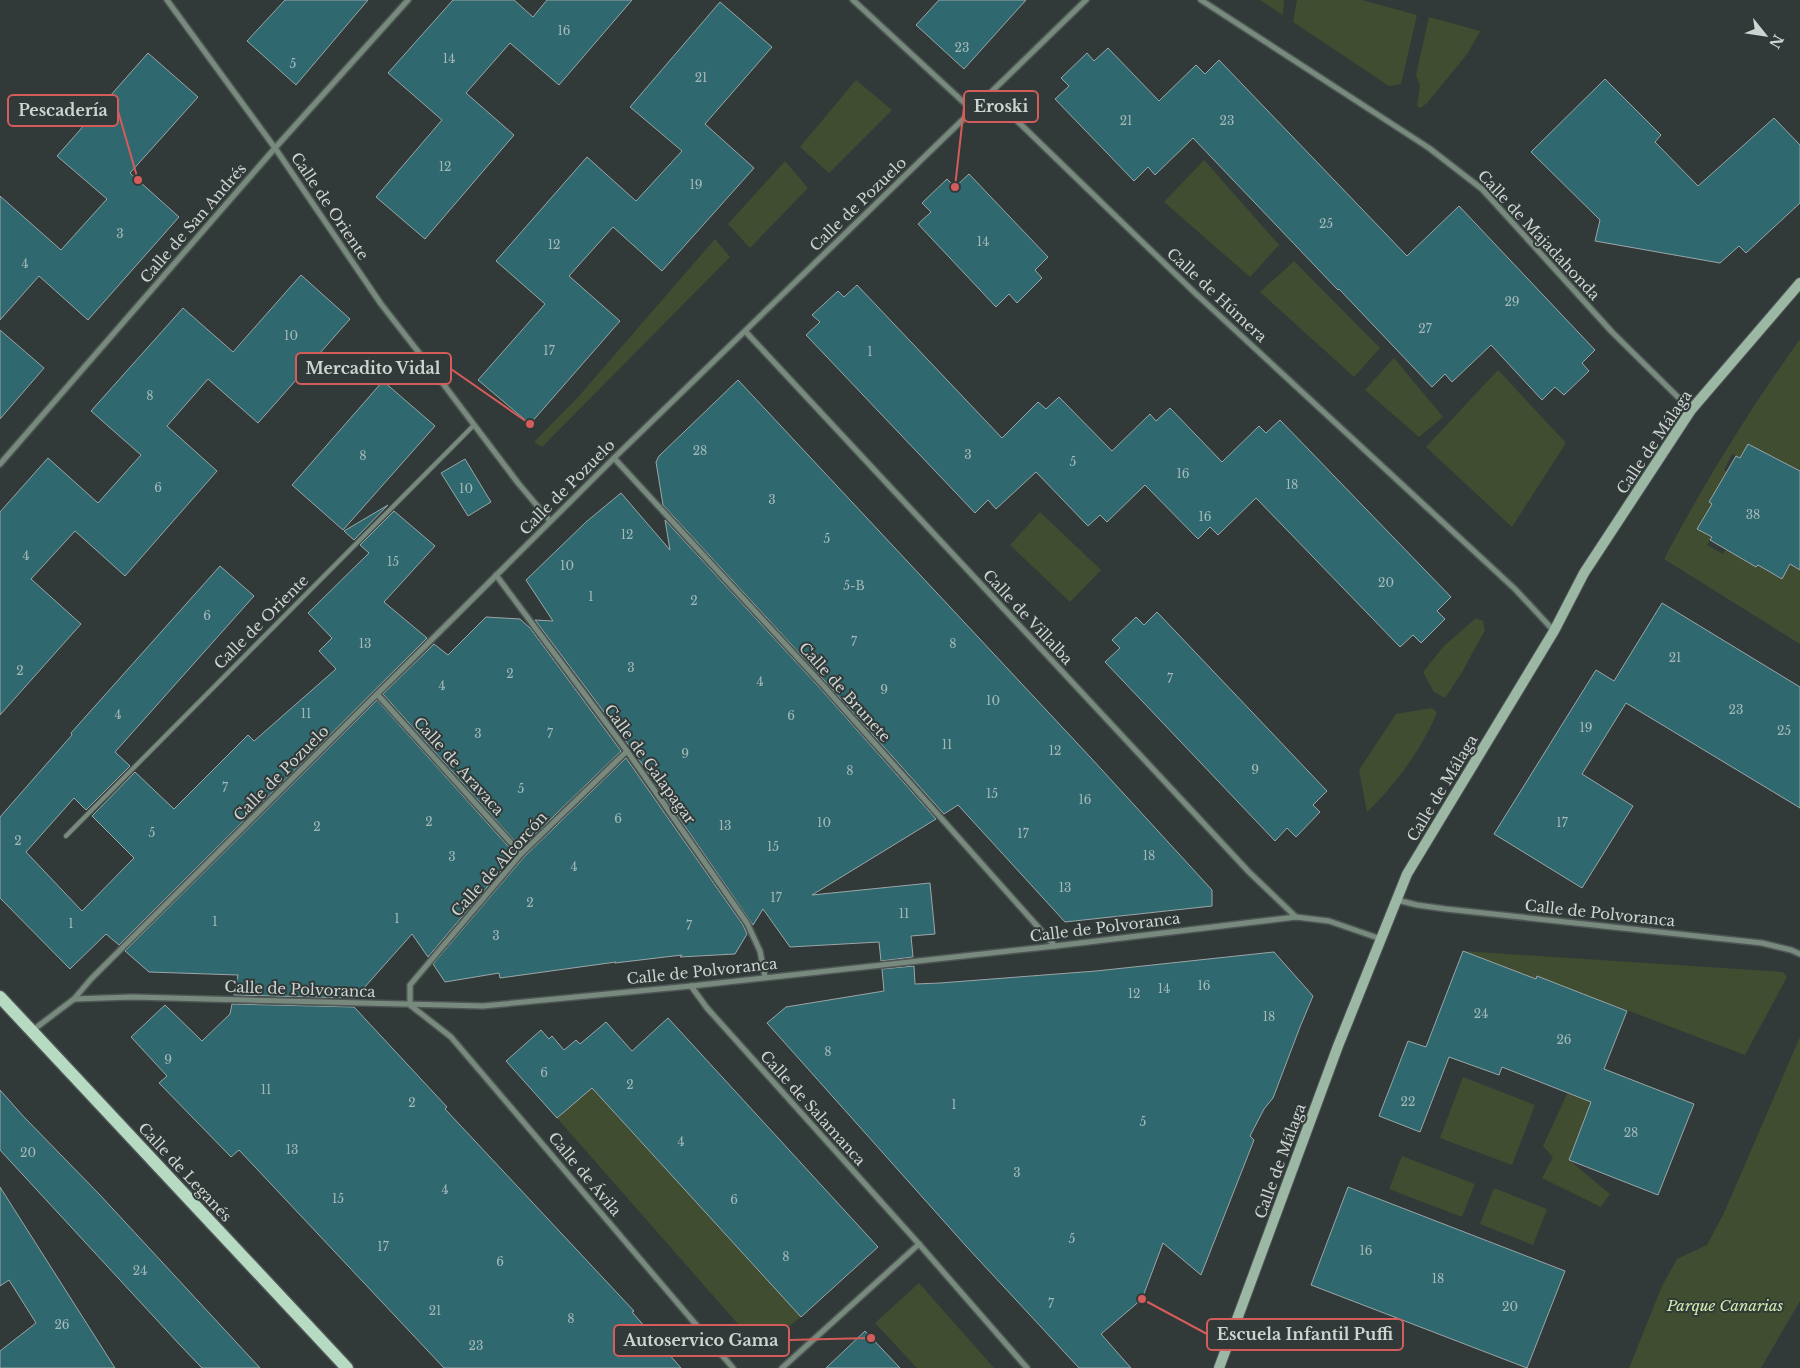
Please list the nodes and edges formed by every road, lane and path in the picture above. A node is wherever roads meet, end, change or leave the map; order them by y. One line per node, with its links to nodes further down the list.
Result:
1 (167, 0): 7 (street, Calle de Oriente)
2 (408, 0): 7 (street, Calle de San Andrés)
3 (853, 0): 6 (street)
4 (1086, 0): 6 (street, Calle de Pozuelo)
5 (1201, 0): 10 (street, Calle de Majadahonda)
6 (972, 110): 9 (street, Calle de Pozuelo); 16 (street, Calle de Húmera)
7 (275, 148): 11 (street, Calle de Oriente); 13 (street, Calle de San Andrés)
8 (1800, 283): 10 (main road, Calle de Málaga)
9 (745, 331): 12 (street, Calle de Pozuelo); 22 (street, Calle de Villalba)
10 (1691, 410): 16 (main road, Calle de Málaga)
11 (474, 425): 14 (street, Calle de Oriente); 19 (lane, Calle de Oriente)
12 (614, 458): 14 (street, Calle de Pozuelo); 24 (street, Calle de Brunete)
13 (0, 464)
14 (550, 521): 15 (street, Calle de Pozuelo)
15 (496, 575): 17 (street, Calle de Pozuelo); 18 (street, Calle de Galapagar)
16 (1554, 631): 21 (main road, Calle de Málaga)
17 (377, 694): 20 (street, Calle de Aravaca); 29 (street, Calle de Pozuelo)
18 (627, 751): 20 (street, Calle de Alcorcón); 26 (street, Calle de Galapagar)
19 (66, 836)
20 (521, 854): 30 (street, Calle de Alcorcón)
21 (1397, 900): 23 (main road, Calle de Málaga); 25 (street, Calle de Polvoranca)
22 (1296, 917): 23 (street, Calle de Polvoranca); 24 (street, Calle de Polvoranca)
23 (1381, 939): 37 (main road, Calle de Málaga)
24 (1055, 946): 26 (street, Calle de Polvoranca)
25 (1800, 954)
26 (764, 977): 27 (street, Calle de Polvoranca)
27 (691, 986): 30 (street, Calle de Polvoranca); 32 (street, Calle de Salamanca)
28 (0, 997): 31 (main road, Calle de Leganés)
29 (74, 999): 30 (street, Calle de Polvoranca); 31 (street)
30 (410, 1005): 34 (street, Calle de Ávila)
31 (31, 1031): 33 (main road, Calle de Leganés)
32 (919, 1244): 35 (street); 36 (street, Calle de Salamanca)
33 (347, 1368)
34 (733, 1368)
35 (782, 1368)
36 (1027, 1368)
37 (1219, 1368)

